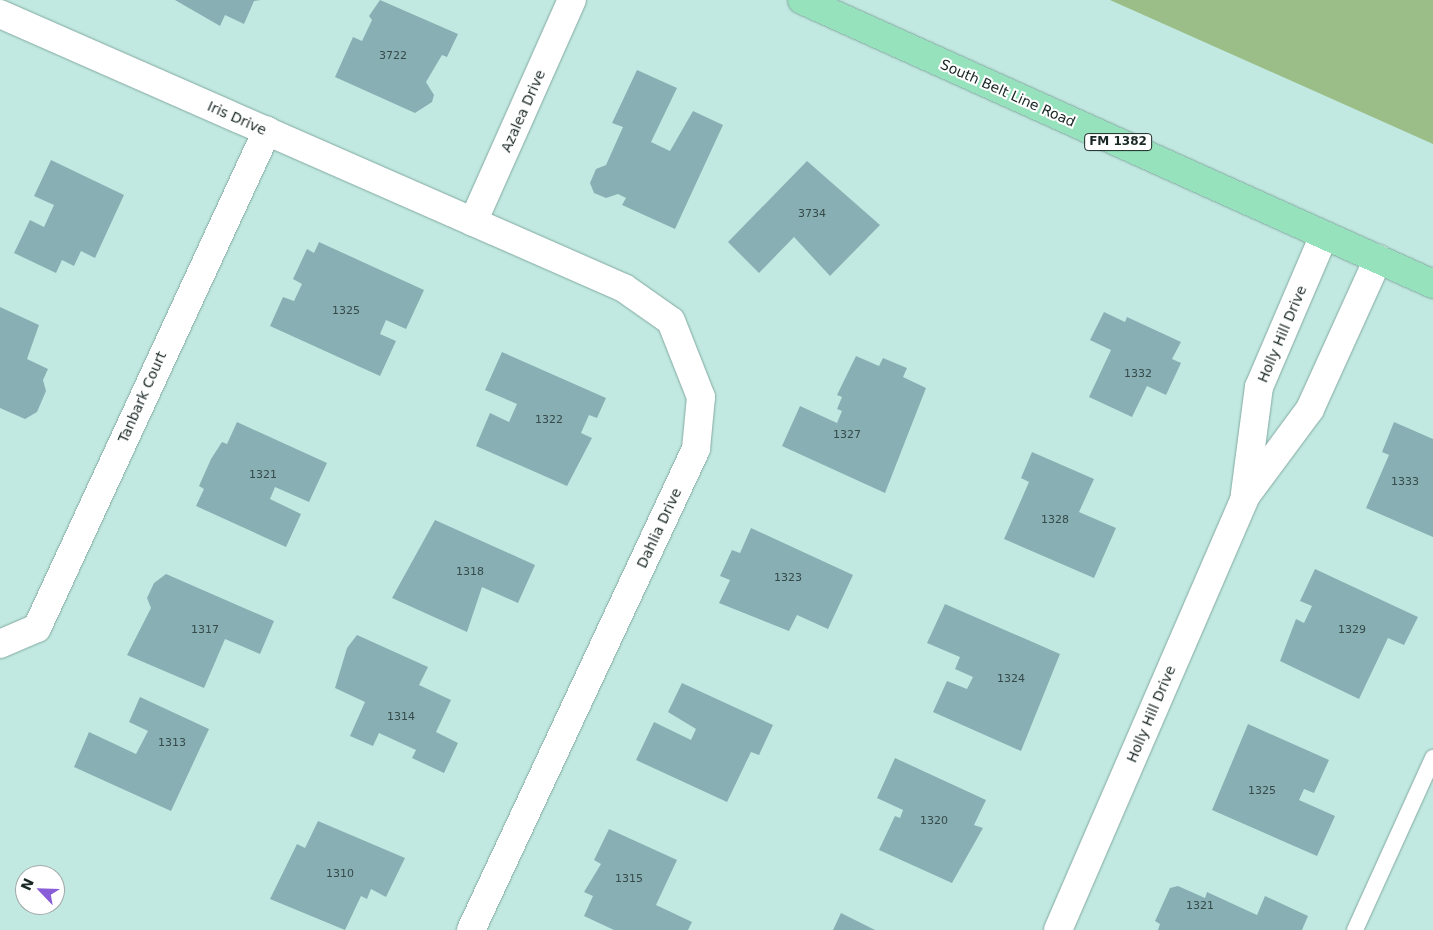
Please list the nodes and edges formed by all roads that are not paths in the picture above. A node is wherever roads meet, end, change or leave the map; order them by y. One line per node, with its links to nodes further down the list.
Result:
1 (572, 0): 5 (street, Azalea Drive)
2 (802, 0): 6 (main road, South Belt Line Road / FM 1382)
3 (0, 14): 4 (street, Iris Drive)
4 (267, 131): 5 (street, Iris Drive); 10 (street, Tanbark Court)
5 (473, 222): 12 (street, Dahlia Drive)
6 (1324, 235): 7 (main road, South Belt Line Road / FM 1382); 9 (street, Holly Hill Drive)
7 (1378, 259): 8 (main road, South Belt Line Road / FM 1382); 9 (street, Holly Hill Drive)
8 (1433, 284)
9 (1245, 497): 13 (street, Holly Hill Drive)
10 (0, 644)
11 (1433, 758): 14 (lane)
12 (471, 930)
13 (1058, 930)
14 (1355, 930)

